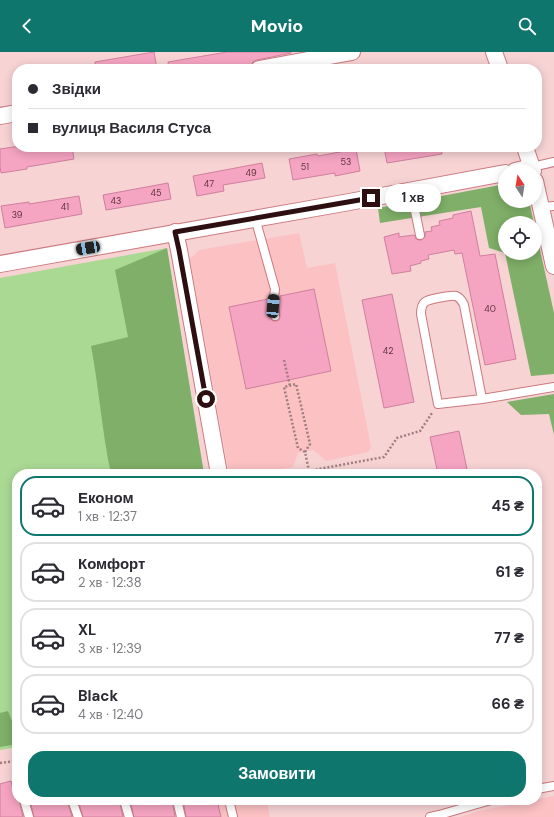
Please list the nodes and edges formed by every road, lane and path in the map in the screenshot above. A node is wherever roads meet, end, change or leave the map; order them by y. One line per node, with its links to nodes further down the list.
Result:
1 (352, 52): 3 (street)
2 (494, 52): 4 (street)
3 (286, 64)
4 (498, 64)
5 (12, 114): 6 (street)
6 (0, 116)
7 (527, 152): 9 (street)
8 (554, 162): 10 (lane)
9 (530, 164)
10 (542, 168)
11 (498, 174): 12 (street)
12 (411, 191): 15 (street); 17 (lane)
13 (542, 195): 14 (street)
14 (547, 207): 19 (street)
15 (256, 218): 16 (street); 20 (lane)
16 (175, 232): 18 (street); 27 (street)
17 (420, 235)
18 (0, 264)
19 (554, 266)
20 (275, 316)
21 (284, 360): 22 (path)
22 (290, 386): 26 (path); 26 (path)
23 (554, 387): 24 (lane)
24 (482, 399): 25 (lane); 25 (lane)
25 (438, 404): 29 (path)
26 (305, 452): 28 (path)
27 (218, 469)
28 (308, 469)
29 (319, 469)
30 (12, 762): 31 (path)
31 (0, 763)
32 (554, 786): 33 (lane)
33 (542, 788)
34 (25, 805): 40 (lane)
35 (74, 805): 41 (lane)
36 (125, 805): 42 (lane)
37 (178, 805): 43 (lane)
38 (230, 805): 44 (lane)
39 (475, 805): 45 (lane)
40 (29, 817)
41 (78, 817)
42 (129, 817)
43 (182, 817)
44 (233, 817)
45 (430, 817)

